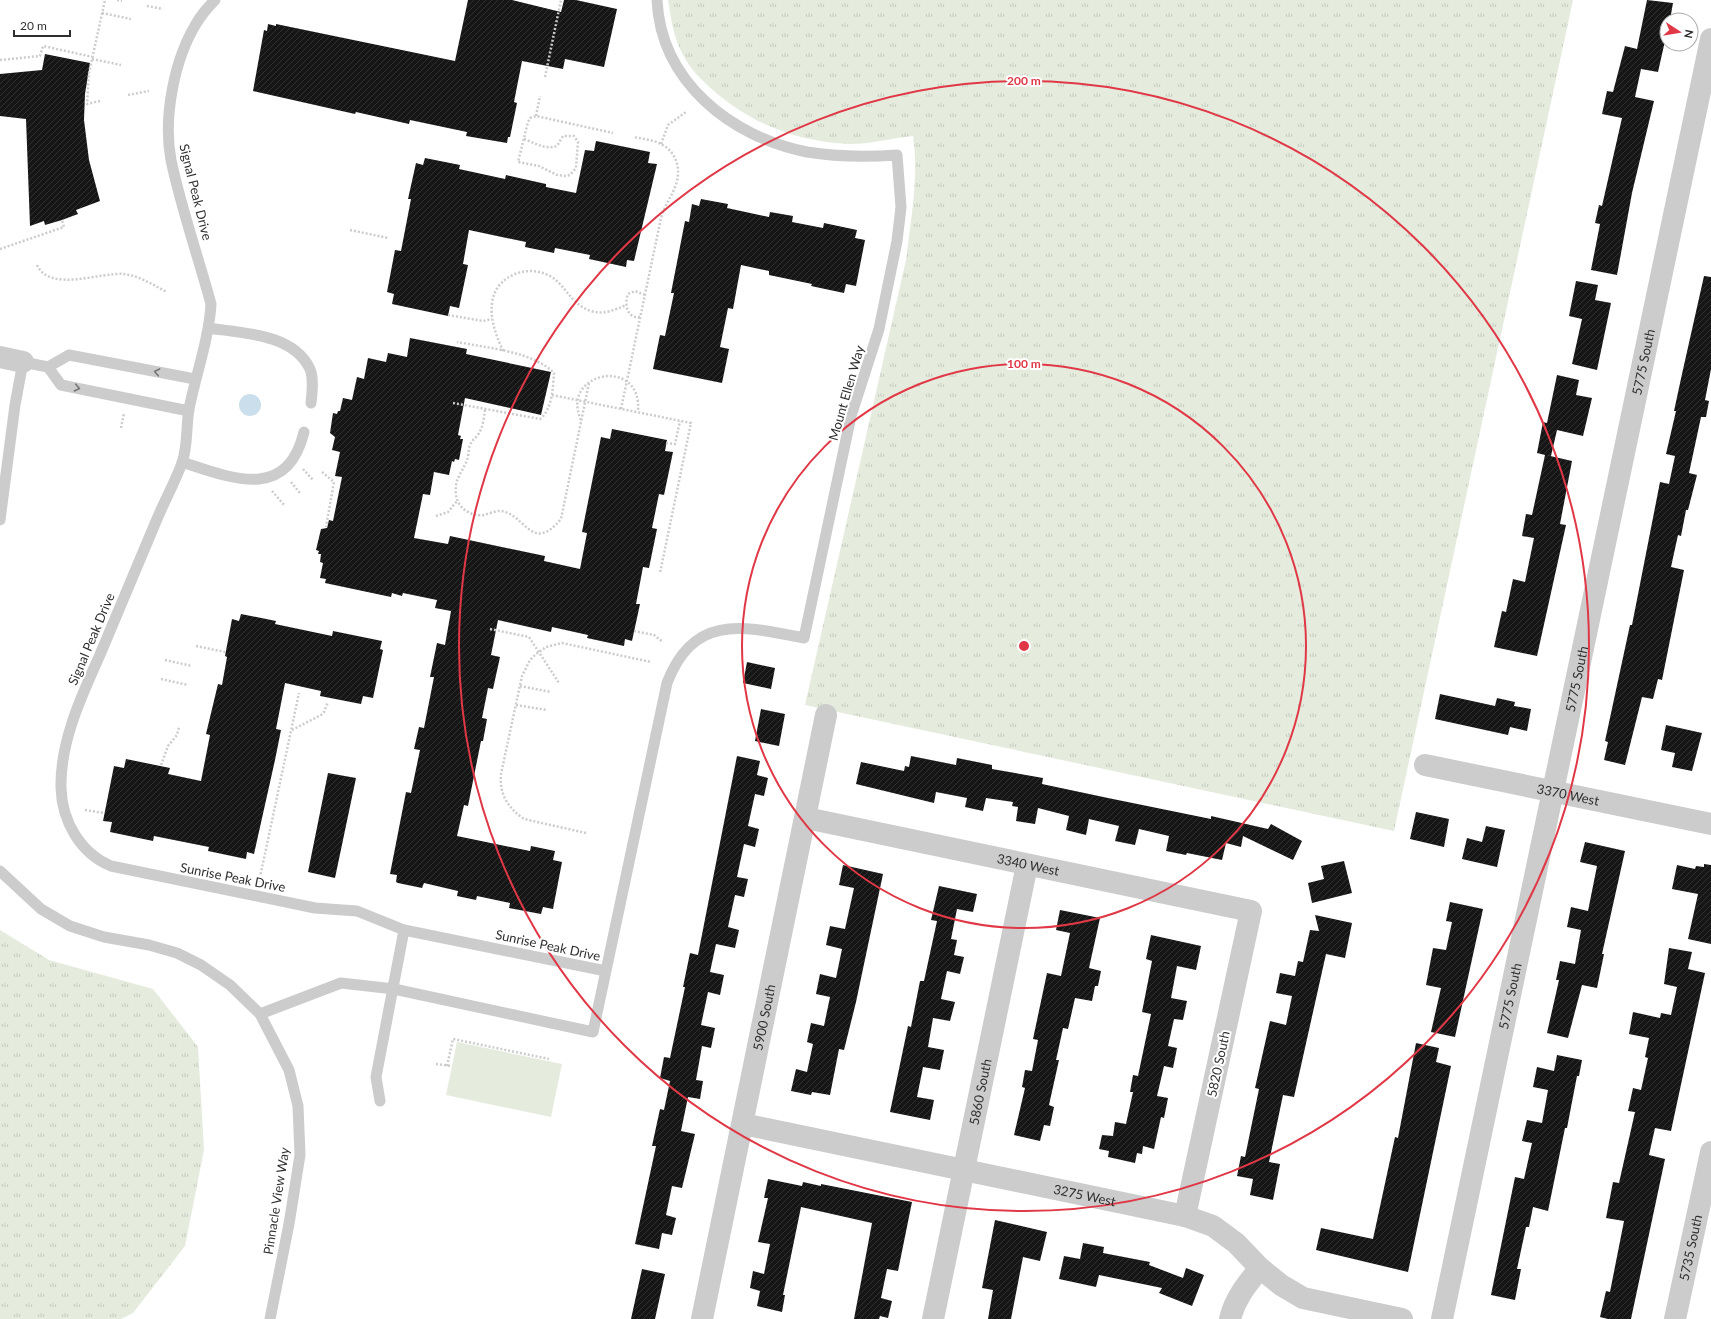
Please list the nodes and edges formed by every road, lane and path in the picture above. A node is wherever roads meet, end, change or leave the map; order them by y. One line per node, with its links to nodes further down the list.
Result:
1 (105, 0): 9 (path)
2 (117, 0): 6 (path)
3 (215, 0): 37 (lane, Signal Peak Drive)
4 (561, 0): 15 (path)
5 (657, 0): 70 (lane, Mount Ellen Way)
6 (122, 1)
7 (147, 6): 8 (path)
8 (163, 9)
9 (102, 13): 10 (path); 12 (path)
10 (131, 19)
11 (1711, 39): 92 (street, 5775 South)
12 (92, 58): 13 (path); 14 (path); 19 (path)
13 (0, 60)
14 (121, 65)
15 (545, 76)
16 (150, 91): 17 (path)
17 (128, 96)
18 (540, 96): 21 (path)
19 (100, 101)
20 (686, 112): 25 (path)
21 (536, 116): 22 (path); 24 (path)
22 (612, 133)
23 (634, 137): 25 (path)
24 (524, 139): 24 (path)
25 (662, 144): 32 (path)
26 (62, 220): 29 (path)
27 (350, 230): 28 (path)
28 (388, 238)
29 (0, 249)
30 (37, 265): 31 (path)
31 (167, 292)
32 (645, 296): 33 (path); 35 (path)
33 (626, 305): 35 (path); 36 (path)
34 (448, 314): 36 (path)
35 (640, 317): 44 (path)
36 (492, 320): 39 (path)
37 (208, 328): 43 (lane, Signal Peak Drive); 49 (lane)
38 (457, 342): 39 (path)
39 (503, 351): 46 (path)
40 (0, 357): 41 (street)
41 (24, 362): 42 (lane); 65 (lane)
42 (48, 367): 43 (lane, one-way to 42); 53 (lane, one-way to 53)
43 (195, 379): 53 (lane, Signal Peak Drive)
44 (627, 382): 45 (path); 51 (path); 55 (path)
45 (589, 383): 47 (path); 48 (path)
46 (552, 395): 47 (path); 52 (path)
47 (577, 400): 48 (path); 56 (path)
48 (585, 401): 51 (path); 56 (path)
49 (311, 403)
50 (453, 403): 52 (path)
51 (621, 409): 55 (path)
52 (485, 410): 63 (path)
53 (189, 411): 61 (lane, Signal Peak Drive)
54 (124, 412): 58 (path)
55 (638, 412): 57 (path)
56 (581, 420): 63 (path)
57 (680, 421): 60 (path); 67 (path)
58 (121, 428)
59 (304, 432): 61 (lane)
60 (666, 443)
61 (182, 462): 97 (lane, Signal Peak Drive)
62 (322, 472): 66 (path)
63 (457, 501): 64 (path)
64 (436, 516)
65 (0, 520)
66 (326, 527)
67 (660, 573)
68 (490, 628): 73 (path)
69 (634, 631): 71 (path)
70 (804, 638): 104 (lane, Sunrise Peak Drive)
71 (663, 642)
72 (196, 646): 74 (path)
73 (540, 651): 76 (path); 79 (path); 81 (path)
74 (225, 652)
75 (164, 660): 77 (path)
76 (651, 662)
77 (192, 666)
78 (161, 679): 80 (path)
79 (559, 683)
80 (188, 685)
81 (520, 686): 82 (path); 85 (path)
82 (551, 692)
83 (299, 693): 89 (path)
84 (328, 702): 89 (path)
85 (516, 705): 86 (path); 98 (path)
86 (547, 710)
87 (826, 715): 95 (street, 5900 South)
88 (179, 727): 90 (path)
89 (291, 731): 101 (path)
90 (161, 765)
91 (1425, 765): 92 (street, 3370 West)
92 (1554, 791): 96 (street, 3370 West); 122 (street, 5775 South)
93 (85, 810): 94 (path)
94 (104, 813)
95 (806, 818): 99 (street, 3340 West); 112 (street, 5900 South)
96 (1711, 824)
97 (74, 833): 103 (lane, Sunrise Peak Drive)
98 (586, 833)
99 (1027, 866): 102 (street, 3340 West); 114 (street, 5860 South)
100 (0, 871): 106 (lane, Pinnacle View Way)
101 (259, 883)
102 (1250, 911): 115 (street, 5820 South)
103 (404, 930): 104 (lane, Sunrise Peak Drive); 105 (lane)
104 (606, 971): 105 (lane)
105 (394, 989): 106 (lane); 111 (lane)
106 (260, 1014): 117 (lane, Pinnacle View Way)
107 (549, 1059): 109 (path)
108 (436, 1064): 109 (path)
109 (447, 1066): 110 (path)
110 (452, 1066)
111 (380, 1101)
112 (742, 1124): 114 (street, 3275 West); 118 (street, 5900 South)
113 (1711, 1152): 123 (street, 5735 South)
114 (964, 1169): 115 (street, 3275 West); 119 (street, 5860 South)
115 (1185, 1216): 116 (street, 3275 West)
116 (1260, 1268): 120 (street); 121 (street, 3275 West)
117 (270, 1319)
118 (702, 1319)
119 (933, 1319)
120 (1230, 1319)
121 (1402, 1319)
122 (1442, 1319)
123 (1675, 1319)

